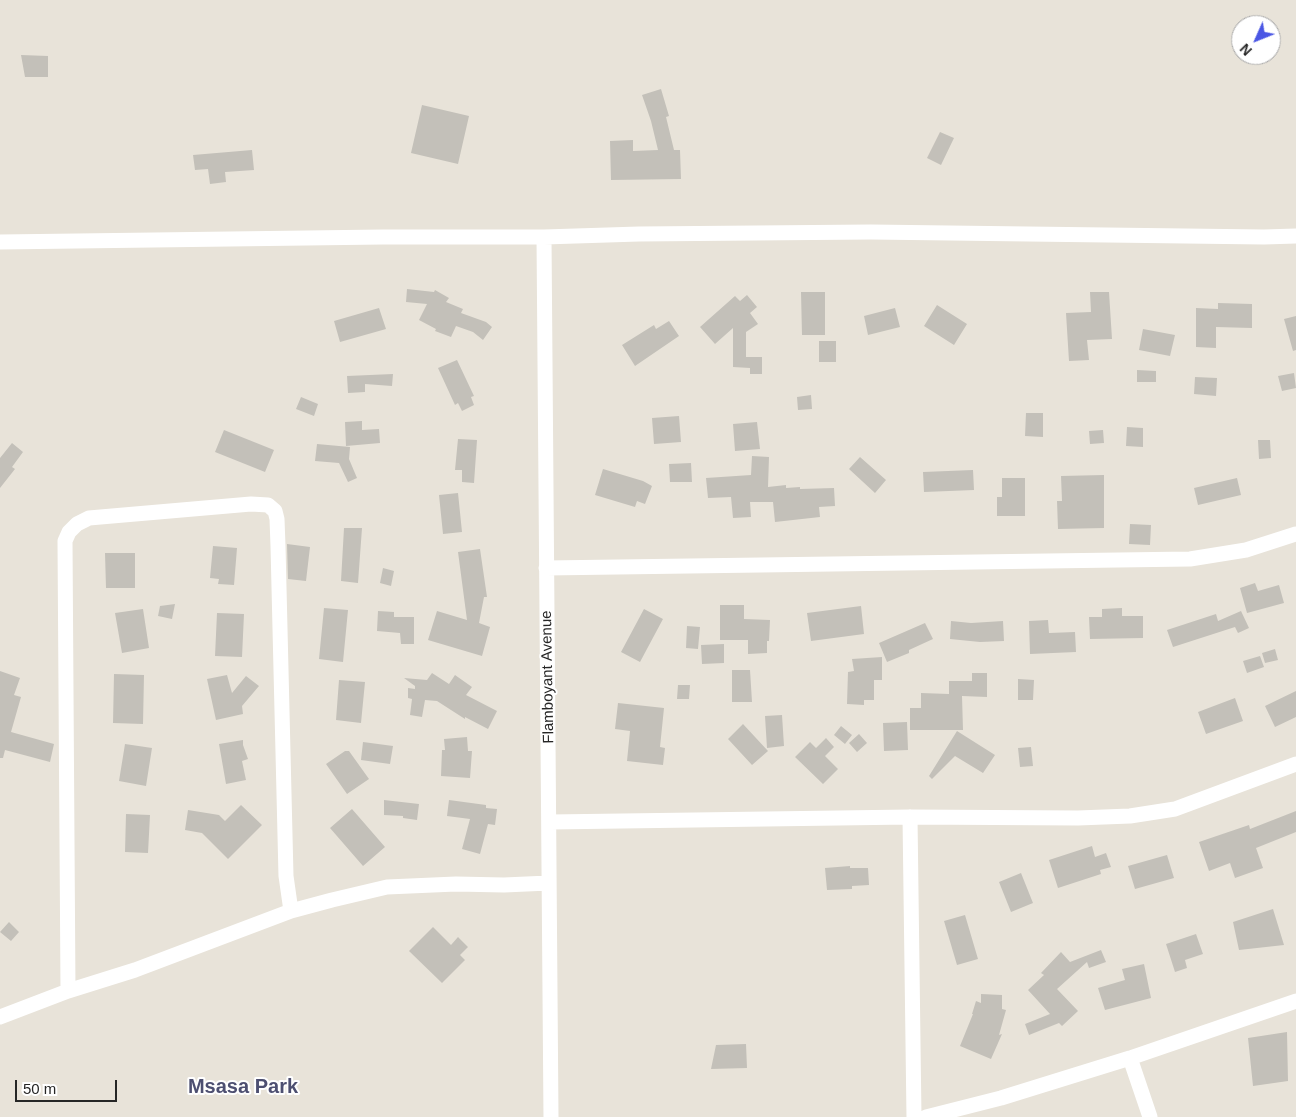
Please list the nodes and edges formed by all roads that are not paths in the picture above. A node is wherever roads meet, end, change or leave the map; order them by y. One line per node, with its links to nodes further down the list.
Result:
1 (1296, 236): 2 (street)
2 (544, 237): 3 (street); 5 (street, Flamboyant Avenue)
3 (0, 242)
4 (1296, 534): 5 (street)
5 (546, 568): 8 (street, Flamboyant Avenue)
6 (1296, 764): 7 (street)
7 (910, 816): 8 (street); 16 (street)
8 (550, 822): 9 (street, Flamboyant Avenue)
9 (549, 882): 10 (street); 15 (street, Flamboyant Avenue)
10 (291, 911): 11 (street); 11 (street)
11 (68, 991): 13 (street)
12 (1296, 1001): 14 (street)
13 (0, 1017)
14 (1130, 1058): 17 (street); 18 (street)
15 (551, 1117)
16 (914, 1117)
17 (926, 1117)
18 (1150, 1117)

